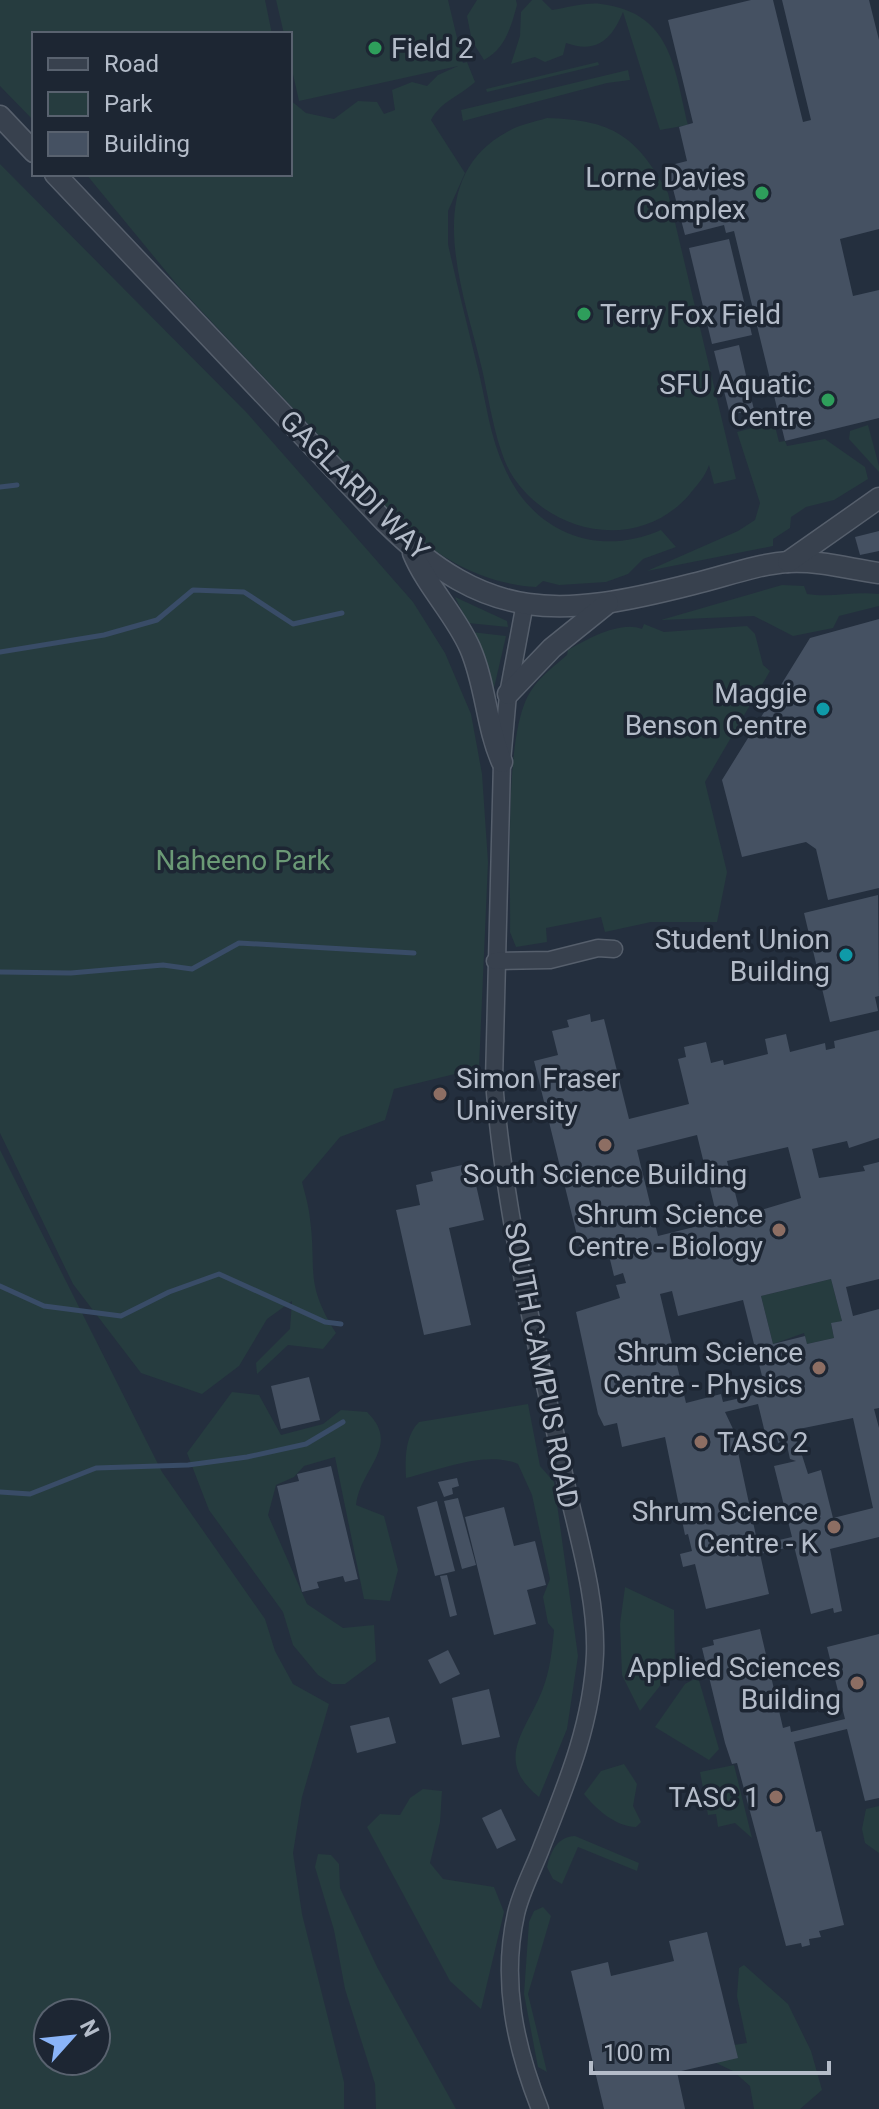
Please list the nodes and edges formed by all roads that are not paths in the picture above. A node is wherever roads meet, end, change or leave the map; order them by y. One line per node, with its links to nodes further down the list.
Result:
1 (0, 116): 2 (street)
2 (32, 150)
3 (57, 176): 5 (street, GAGLARDI WAY)
4 (879, 498): 6 (street, GAGLARDI WAY)
5 (412, 549): 8 (street, GAGLARDI WAY); 11 (street)
6 (788, 562): 7 (street, GAGLARDI WAY); 9 (street, GAGLARDI WAY)
7 (879, 573)
8 (525, 603): 9 (street, GAGLARDI WAY); 10 (street, SOUTH CAMPUS ROAD)
9 (609, 603): 10 (street)
10 (508, 694): 11 (street, SOUTH CAMPUS ROAD)
11 (502, 762): 13 (street, SOUTH CAMPUS ROAD)
12 (614, 949): 13 (street)
13 (495, 961): 14 (street, SOUTH CAMPUS ROAD)
14 (540, 2109)

